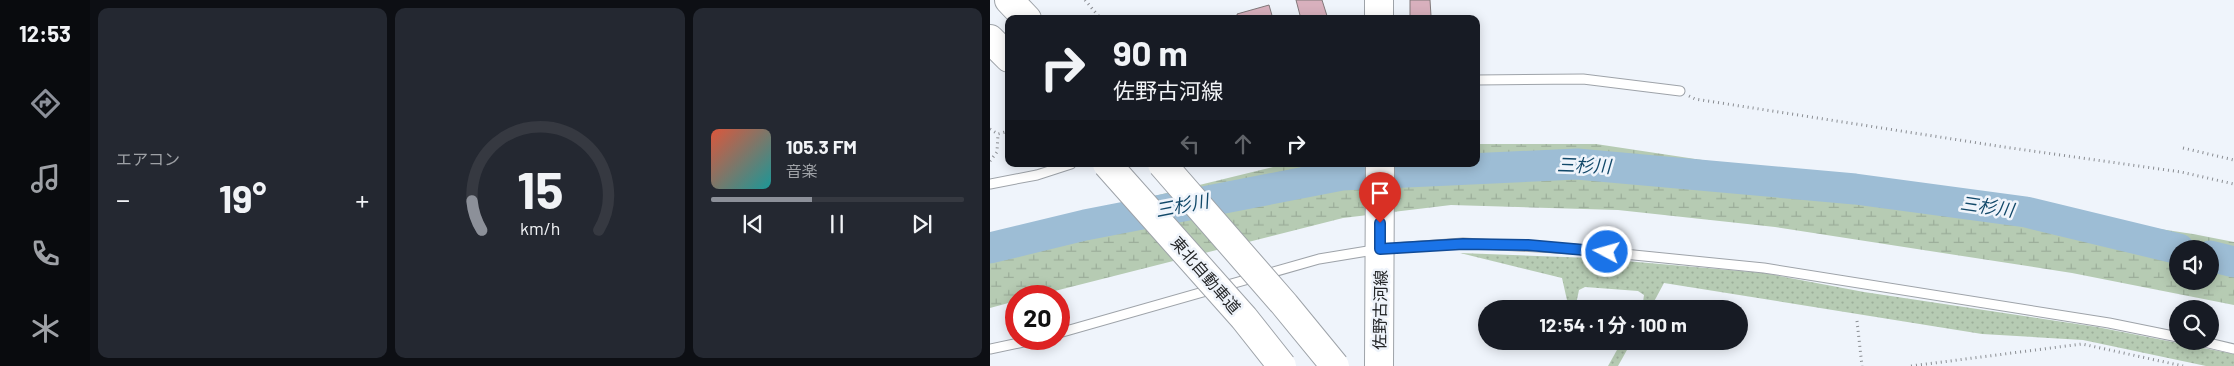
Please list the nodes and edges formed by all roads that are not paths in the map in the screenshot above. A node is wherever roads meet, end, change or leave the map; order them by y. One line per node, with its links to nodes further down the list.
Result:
1 (1009, 0): 3 (main road)
2 (1379, 0): 4 (main road)
3 (1023, 15)
4 (1379, 15)
5 (990, 39): 6 (main road)
6 (1005, 54)
7 (1480, 80): 8 (lane)
8 (1680, 91)
9 (1062, 167): 13 (lane)
10 (1110, 167): 21 (main road, 東北自動車道, bridge)
11 (1165, 167): 22 (main road, bridge)
12 (1380, 167): 14 (main road, 佐野古河線)
13 (990, 184)
14 (1380, 246): 15 (lane); 16 (lane); 23 (main road, 佐野古河線)
15 (1070, 330)
16 (2169, 335)
17 (1005, 345): 19 (lane)
18 (2219, 345): 20 (lane)
19 (990, 348)
20 (2234, 349)
21 (1282, 366)
22 (1335, 366)
23 (1379, 366)

